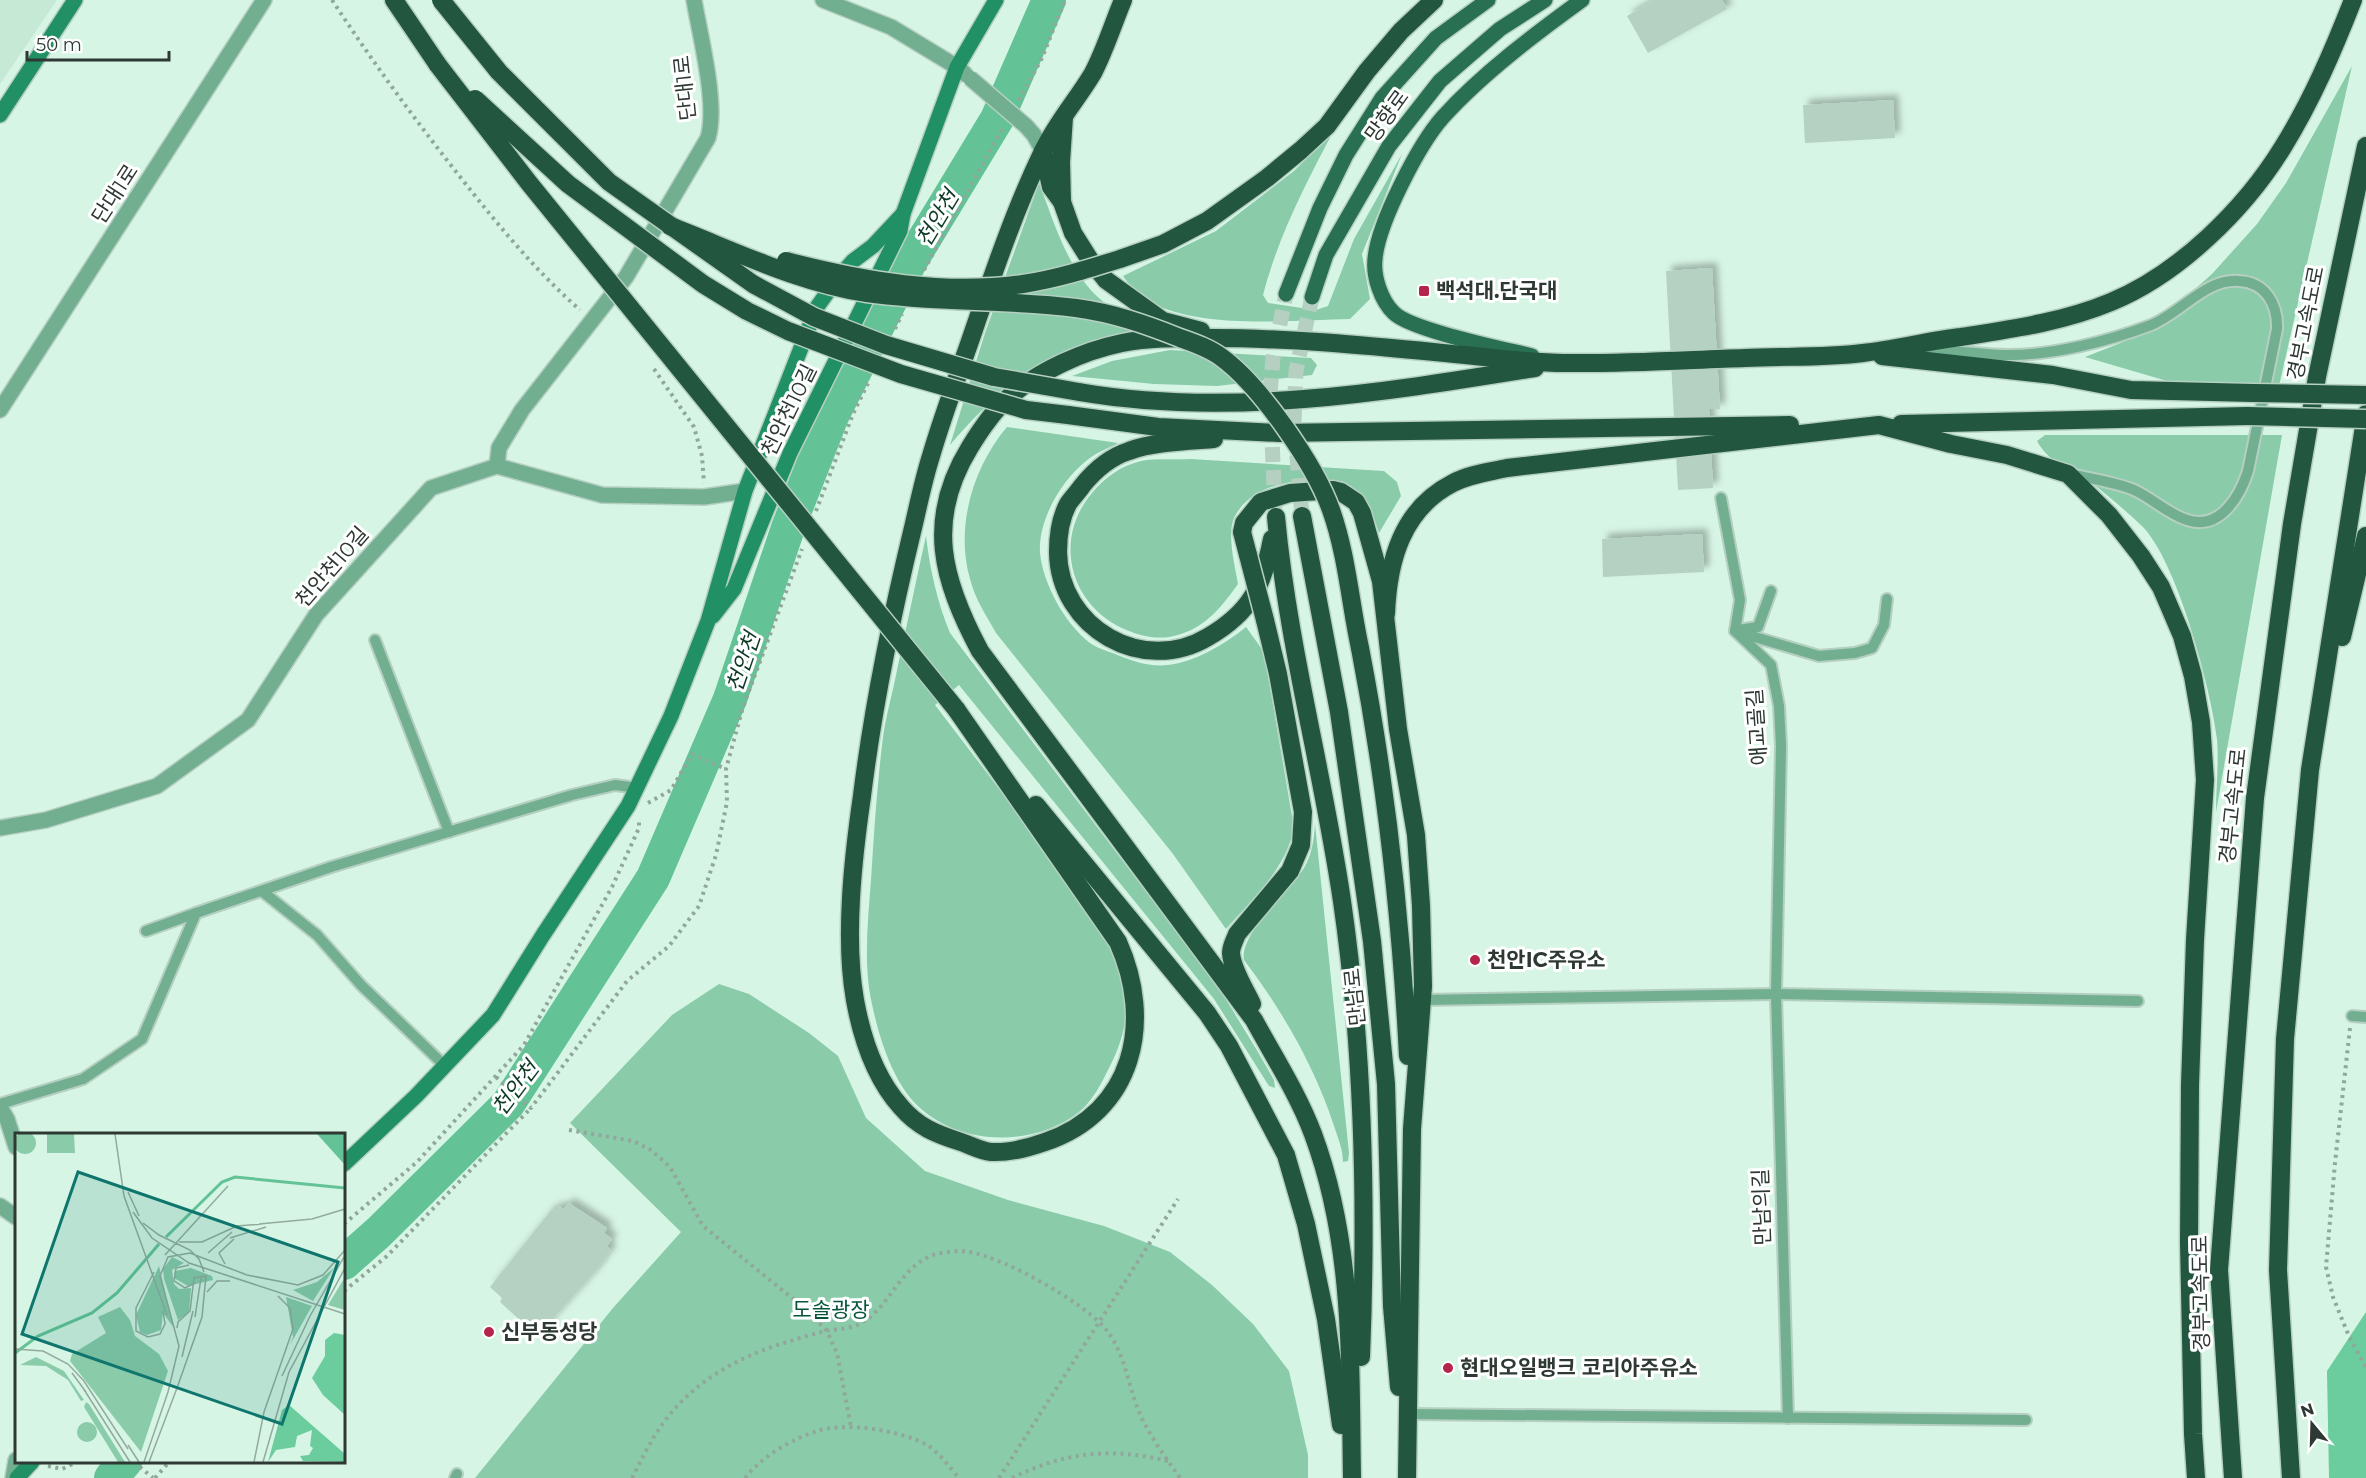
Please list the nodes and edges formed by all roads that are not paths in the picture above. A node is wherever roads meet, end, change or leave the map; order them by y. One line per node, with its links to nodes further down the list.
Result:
1 (75, 0): 17 (street)
2 (264, 0): 30 (street, 단대1로)
3 (394, 0): 14 (highway)
4 (441, 0): 22 (highway, bridge)
5 (694, 0): 22 (street, 단대1로)
6 (823, 0): 15 (street)
7 (996, 0): 15 (street, 천안천10길)
8 (1124, 0): 16 (highway)
9 (1434, 0): 23 (highway, bridge)
10 (1488, 0): 24 (main road, 망향로)
11 (1545, 0): 25 (main road, 망향로)
12 (1582, 0): 28 (main road)
13 (2353, 0): 27 (highway)
14 (438, 65): 34 (highway, bridge); 47 (highway, bridge)
15 (957, 67): 19 (street, bridge); 21 (street, 천안천10길)
16 (1064, 112): 19 (highway); 20 (highway)
17 (0, 115)
18 (2366, 146): 78 (highway, 경부고속도로)
19 (1043, 151): 20 (highway); 47 (highway)
20 (1062, 202): 26 (highway)
21 (903, 214): 37 (street, 천안천10길); 44 (street, 천안천10길)
22 (662, 228): 23 (highway, bridge); 28 (highway, bridge); 35 (street, 단대1로)
23 (719, 245): 63 (highway, bridge)
24 (1286, 294)
25 (1312, 297)
26 (1232, 338): 28 (highway); 61 (highway)
27 (1859, 353): 28 (highway); 29 (highway, bridge); 36 (lane)
28 (1561, 364)
29 (2366, 395)
30 (0, 410)
31 (2366, 414): 48 (highway)
32 (2366, 419): 33 (highway, bridge)
33 (1880, 424): 34 (highway); 36 (highway); 43 (highway)
34 (1279, 433): 75 (highway, 만남로)
35 (497, 466): 37 (street); 50 (street, 천안천10길)
36 (2068, 474): 77 (highway)
37 (745, 491): 44 (street, 천안천10길)
38 (1721, 498): 45 (lane)
39 (1302, 516): 76 (highway, 만남로)
40 (2366, 536): 48 (highway)
41 (1771, 591): 45 (lane)
42 (1887, 599): 45 (lane)
43 (1386, 614): 56 (highway); 61 (highway, bridge)
44 (708, 621): 49 (street, 천안천10길)
45 (1735, 631): 55 (lane, 애교골길)
46 (375, 640): 51 (lane)
47 (956, 709): 74 (highway)
48 (2310, 770): 79 (highway)
49 (638, 788): 51 (lane); 60 (street, 천안천10길)
50 (0, 828)
51 (449, 832): 52 (lane)
52 (263, 891): 53 (lane); 60 (lane)
53 (196, 913): 54 (lane); 62 (lane)
54 (146, 931)
55 (1776, 994): 56 (lane); 57 (lane); 69 (lane, 만남의길)
56 (1422, 1000): 63 (highway)
57 (2138, 1001)
58 (2352, 1016): 59 (lane)
59 (2366, 1017)
60 (445, 1066): 65 (street, 천안천10길)
61 (1287, 1080): 75 (highway)
62 (0, 1105): 64 (street)
63 (1413, 1129): 68 (highway)
64 (15, 1144)
65 (345, 1163)
66 (0, 1206): 67 (street)
67 (15, 1216)
68 (1409, 1414): 69 (lane); 76 (highway)
69 (1788, 1418): 70 (lane)
70 (2026, 1420)
71 (16, 1463): 73 (street)
72 (37, 1463): 73 (street)
73 (15, 1478)
74 (1346, 1478)
75 (1354, 1478)
76 (1407, 1478)
77 (2196, 1478)
78 (2233, 1478)
79 (2291, 1478)

